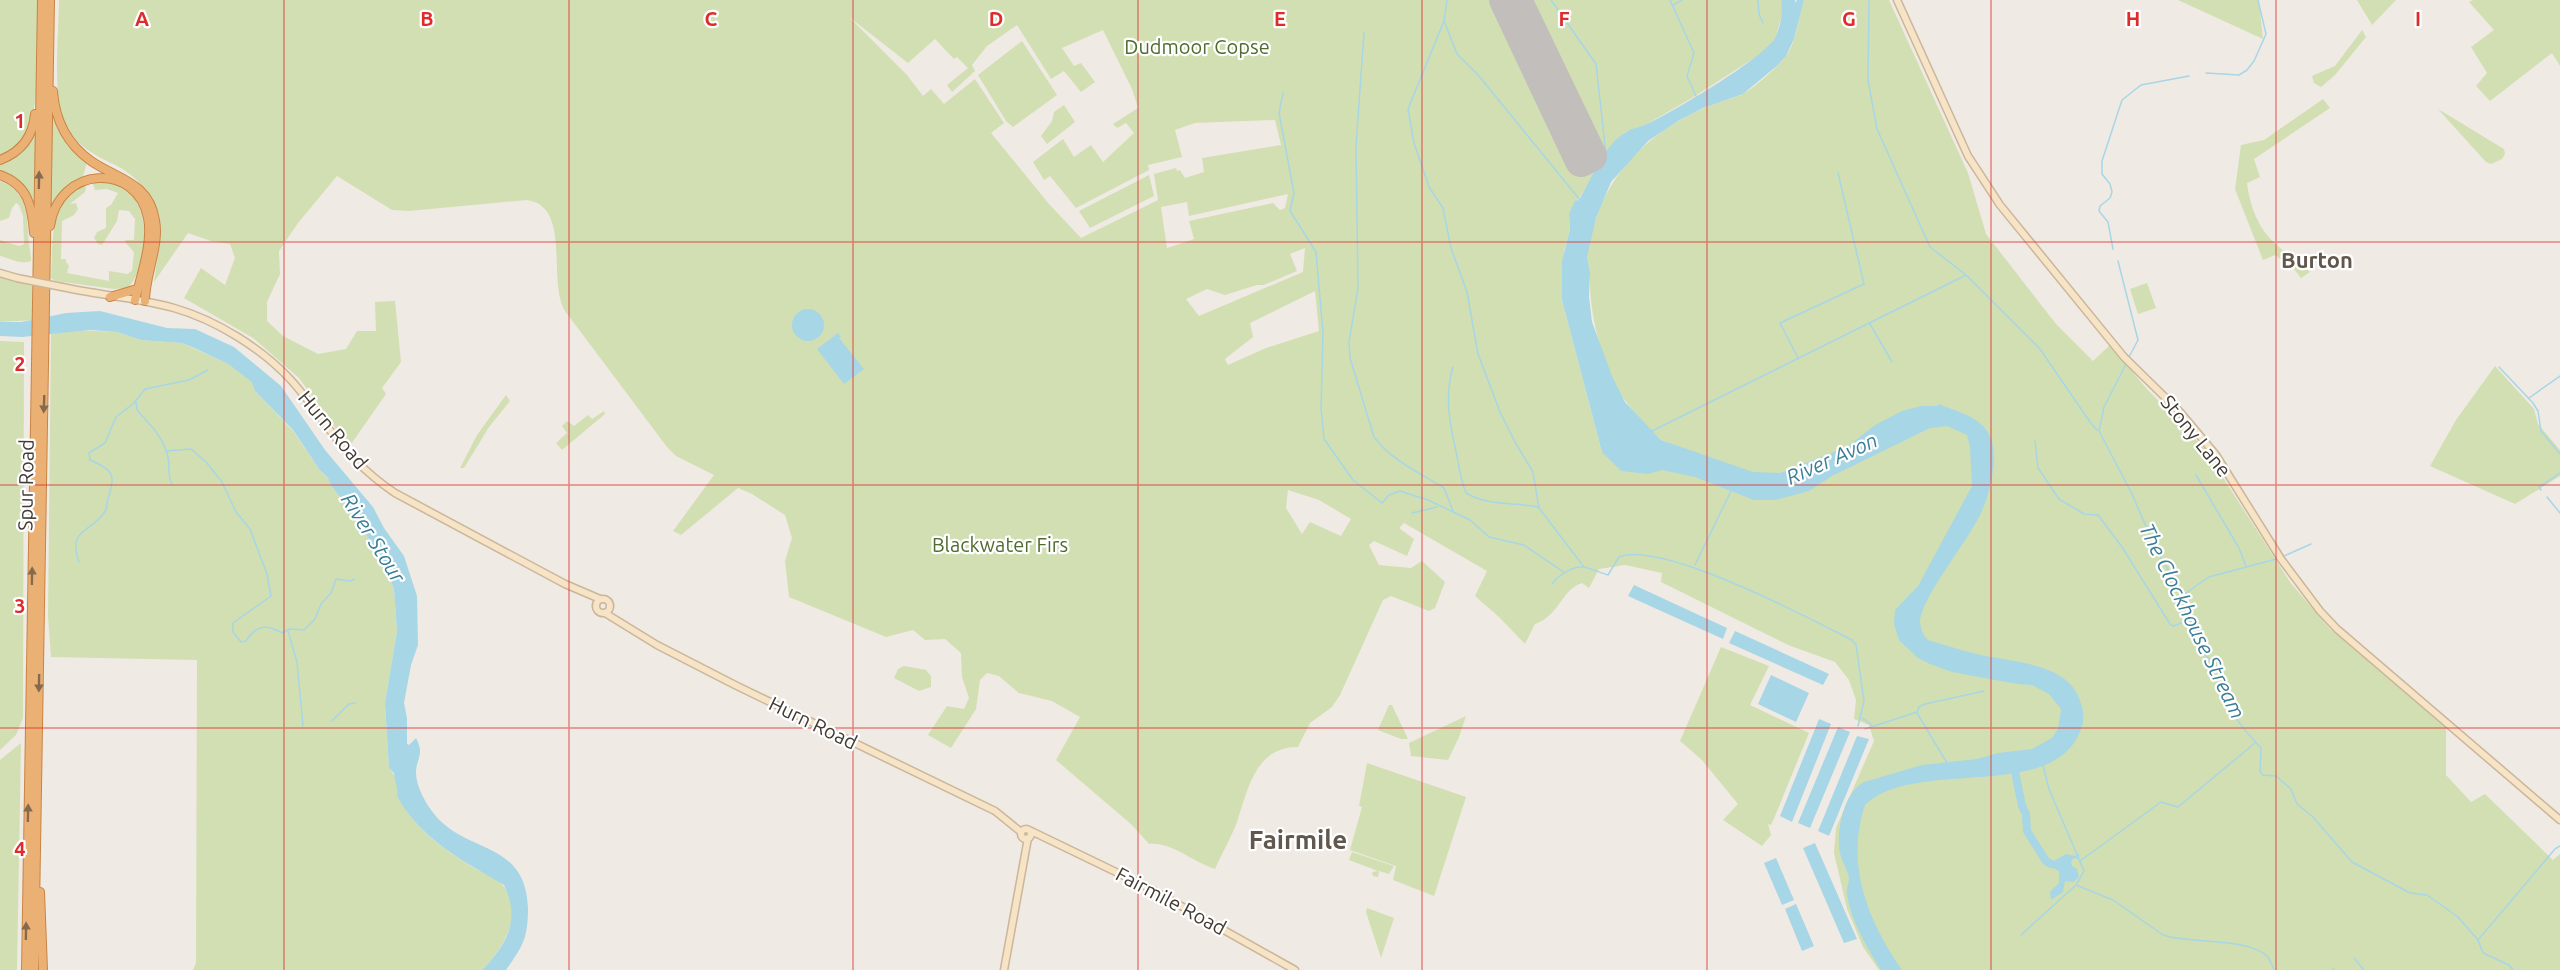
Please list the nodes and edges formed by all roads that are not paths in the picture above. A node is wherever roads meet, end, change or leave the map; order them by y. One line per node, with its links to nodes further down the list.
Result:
1 (42, 0): 5 (highway, Spur Road)
2 (50, 0): 4 (highway, Spur Road)
3 (1897, 0): 20 (main road, Stony Lane)
4 (49, 65): 8 (highway, Spur Road); 14 (highway)
5 (40, 72): 6 (highway); 9 (highway, Spur Road, one-way to 5)
6 (0, 160)
7 (0, 175): 9 (highway)
8 (46, 254): 11 (highway); 15 (highway, Spur Road)
9 (38, 259): 15 (highway, Spur Road)
10 (0, 273): 12 (main road, Hurn Road, bridge)
11 (138, 289): 12 (highway); 13 (highway)
12 (110, 297): 13 (main road, Hurn Road)
13 (135, 300): 14 (main road, Hurn Road)
14 (145, 301): 17 (main road, Hurn Road)
15 (41, 302): 16 (highway, Spur Road)
16 (41, 346): 19 (highway, Spur Road, one-way to 19); 22 (highway, Spur Road, one-way to 16)
17 (598, 602): 18 (main road); 18 (main road)
18 (607, 610): 21 (main road, Hurn Road)
19 (37, 803): 23 (highway, Spur Road); 24 (highway)
20 (2560, 820)
21 (1026, 834): 25 (main road); 26 (main road, Fairmile Road)
22 (26, 970)
23 (34, 970)
24 (43, 970)
25 (1004, 970)
26 (1295, 970)

